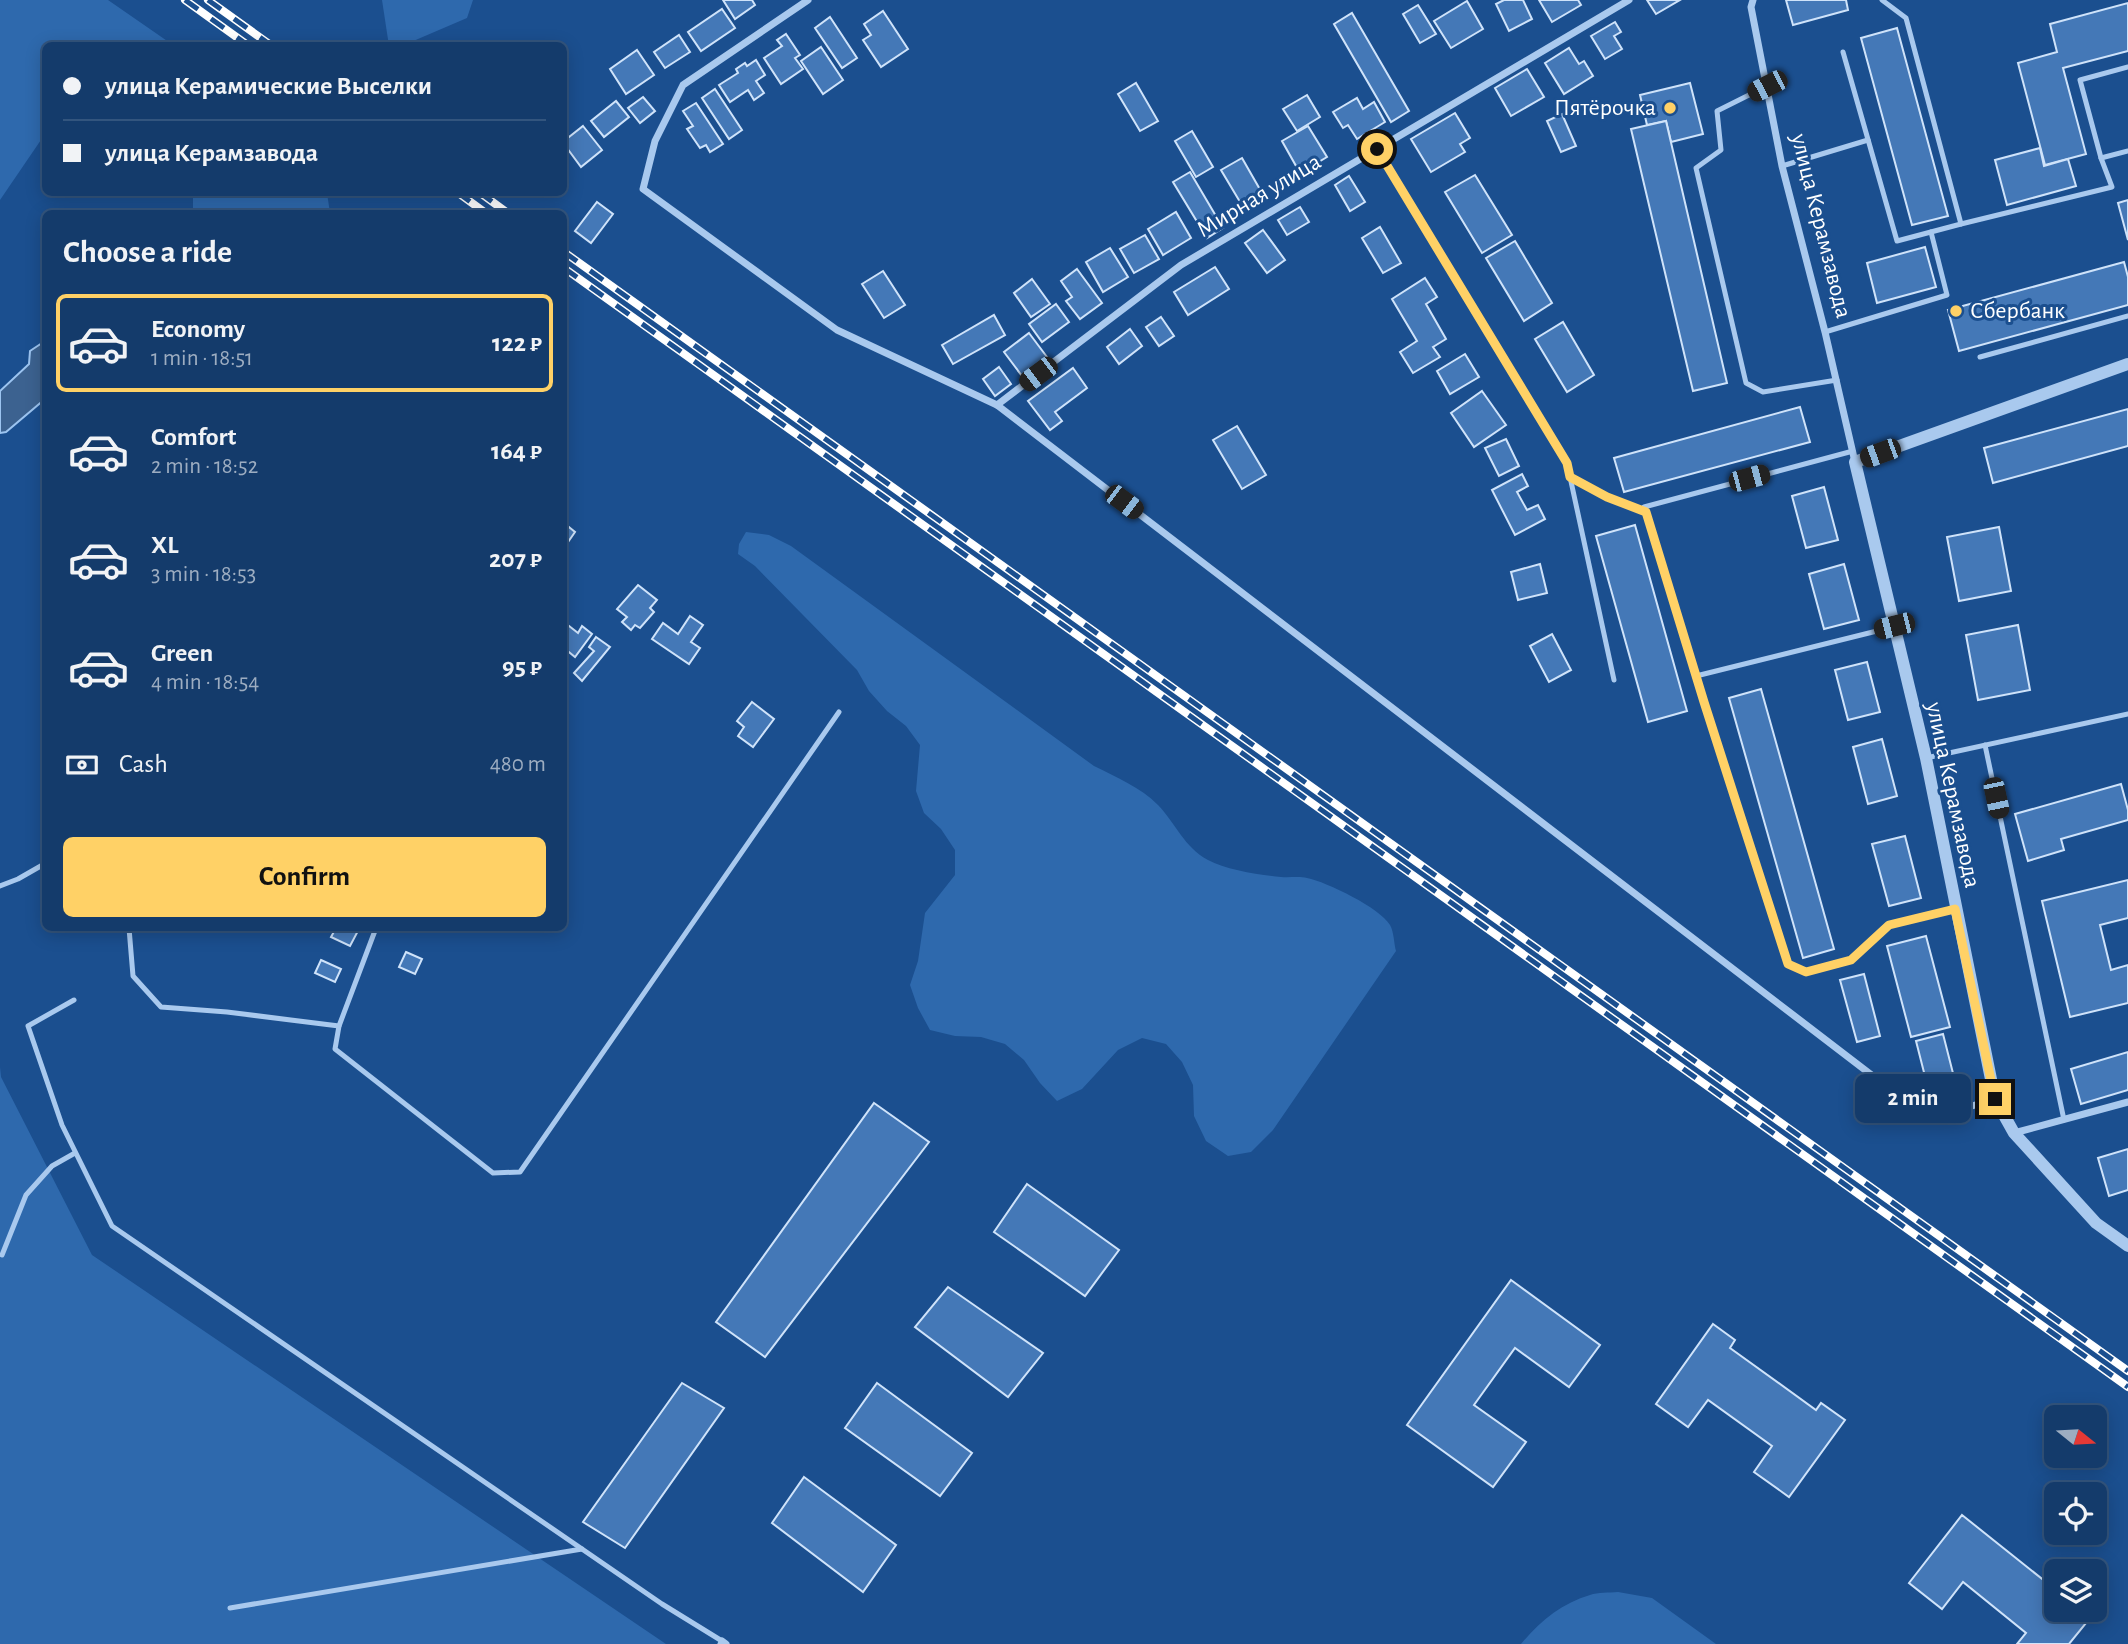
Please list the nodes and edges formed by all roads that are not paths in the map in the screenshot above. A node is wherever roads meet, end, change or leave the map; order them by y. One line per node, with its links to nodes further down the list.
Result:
1 (808, 0): 20 (street)
2 (1629, 0): 9 (street, Мирная улица)
3 (1753, 0): 7 (street, улица Керамзавода)
4 (1882, 0): 13 (lane)
5 (1843, 52): 8 (lane)
6 (2128, 67): 11 (lane)
7 (1767, 86): 12 (street, улица Керамзавода); 19 (lane)
8 (1868, 140): 12 (lane); 14 (lane)
9 (1377, 149): 20 (street, Мирная улица); 22 (lane)
10 (2128, 151): 11 (lane)
11 (2101, 158): 13 (lane)
12 (1782, 166): 16 (street, улица Керамзавода)
13 (1961, 224): 14 (lane)
14 (1931, 232): 16 (lane)
15 (2128, 316): 17 (lane)
16 (1825, 332): 19 (street, улица Керамзавода)
17 (1980, 357)
18 (2128, 364): 21 (street)
19 (1837, 380): 21 (street, улица Керамзавода)
20 (997, 405): 38 (street)
21 (1854, 456): 23 (lane); 24 (street, улица Керамзавода)
22 (1570, 477): 23 (lane); 26 (lane)
23 (1646, 512): 25 (lane)
24 (1894, 626): 25 (lane); 30 (street, улица Керамзавода)
25 (1696, 676): 33 (lane)
26 (1614, 680)
27 (839, 712): 37 (lane)
28 (2128, 714): 29 (lane)
29 (1985, 745): 30 (lane); 40 (lane)
30 (1926, 758): 33 (street, улица Керамзавода)
31 (42, 865): 32 (lane)
32 (0, 886)
33 (1955, 909): 38 (street, улица Керамзавода)
34 (129, 931): 37 (lane)
35 (375, 931): 37 (lane)
36 (74, 1000): 42 (lane)
37 (339, 1026)
38 (1995, 1099): 41 (street, улица Керамзавода)
39 (2128, 1102): 40 (street)
40 (2064, 1120): 41 (street)
41 (2014, 1133): 44 (street, улица Керамзавода)
42 (75, 1153): 45 (lane); 46 (lane)
43 (0, 1246): 45 (lane)
44 (2128, 1246)
45 (1, 1257)
46 (582, 1549): 47 (lane); 48 (lane)
47 (230, 1608)
48 (722, 1643)

